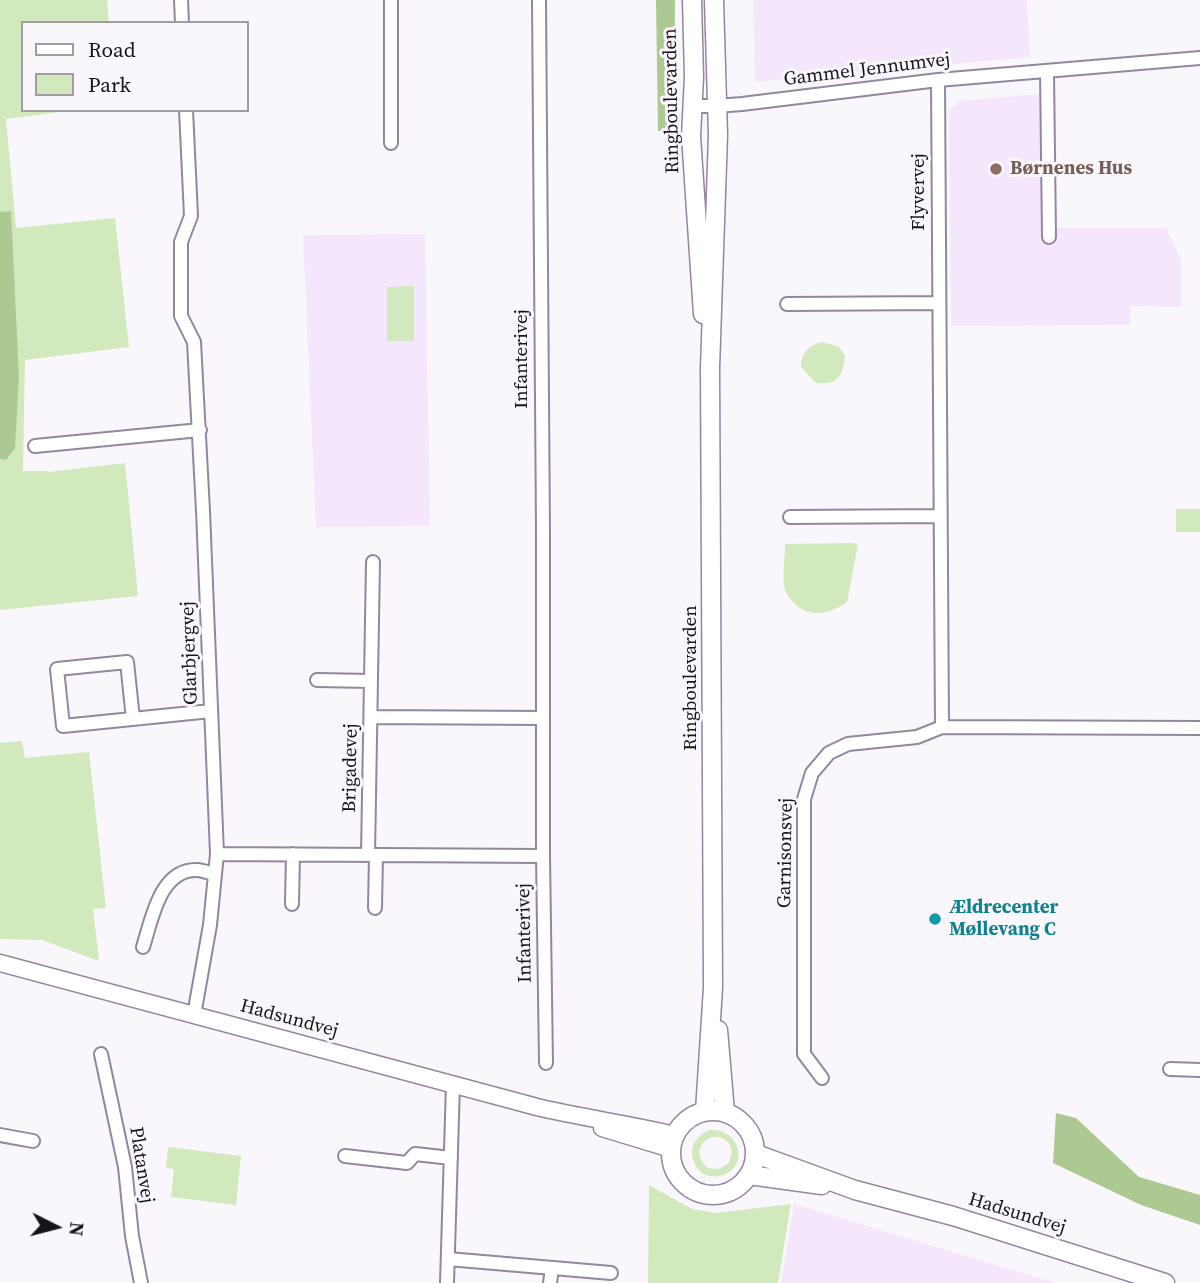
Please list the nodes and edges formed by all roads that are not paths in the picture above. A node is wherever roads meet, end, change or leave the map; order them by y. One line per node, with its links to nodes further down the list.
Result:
1 (181, 0): 6 (street)
2 (391, 0): 13 (street)
3 (539, 0): 27 (street, Infanterivej)
4 (692, 0): 10 (main road, Ringboulevarden)
5 (714, 0): 11 (main road, Ringboulevarden)
6 (182, 21)
7 (1200, 58): 8 (street, Gammel Jennumvej)
8 (1047, 71): 9 (street, Gammel Jennumvej); 14 (street)
9 (938, 80): 11 (street, Gammel Jennumvej); 15 (street, Flyvervej)
10 (692, 106): 11 (street, Gammel Jennumvej); 17 (main road, Ringboulevarden)
11 (716, 106): 17 (main road, Ringboulevarden)
12 (186, 112): 18 (street, Glarbjergvej)
13 (391, 143)
14 (1049, 237)
15 (939, 303): 16 (street); 20 (street, Flyvervej)
16 (788, 304)
17 (710, 368): 40 (main road, Ringboulevarden)
18 (200, 430): 19 (street); 25 (street, Glarbjergvej)
19 (35, 446)
20 (940, 516): 21 (street); 29 (street, Flyvervej)
21 (790, 517)
22 (373, 562): 24 (street, Brigadevej)
23 (317, 680): 24 (street)
24 (371, 681): 26 (street, Brigadevej)
25 (211, 711): 28 (street); 31 (street, Glarbjergvej)
26 (371, 717): 27 (street); 33 (street, Brigadevej)
27 (543, 718): 34 (street, Infanterivej)
28 (133, 719): 28 (street)
29 (942, 727): 30 (street, Garnisonsvej); 46 (street, Garnisonsvej)
30 (1200, 728)
31 (217, 854): 32 (street); 35 (street, Glarbjergvej)
32 (293, 854): 33 (street); 36 (street)
33 (372, 855): 34 (street); 37 (street, Brigadevej)
34 (543, 856): 43 (street, Infanterivej)
35 (215, 874): 38 (street); 41 (street, Glarbjergvej)
36 (292, 904)
37 (375, 908)
38 (143, 947)
39 (0, 963): 41 (street, Hadsundvej)
40 (713, 988): 48 (main road, Ringboulevarden); 49 (main road, Ringboulevarden)
41 (194, 1015): 47 (street, Hadsundvej)
42 (101, 1054): 61 (street, Platanvej)
43 (546, 1063)
44 (1170, 1069): 45 (street)
45 (1200, 1070)
46 (822, 1078)
47 (453, 1084): 52 (street, Hadsundvej); 55 (street)
48 (705, 1111): 49 (main road); 52 (main road)
49 (725, 1112): 53 (main road)
50 (0, 1135): 51 (street)
51 (33, 1141)
52 (673, 1142): 56 (main road)
53 (756, 1154): 56 (main road); 57 (main road, Hadsundvej)
54 (345, 1156): 55 (street)
55 (451, 1158): 58 (street)
56 (749, 1175): 57 (main road, Hadsundvej)
57 (855, 1190): 64 (main road, Hadsundvej)
58 (448, 1259): 59 (street); 62 (street)
59 (552, 1268): 60 (street); 63 (street)
60 (611, 1273)
61 (141, 1283)
62 (447, 1283)
63 (550, 1283)
64 (1165, 1283)

